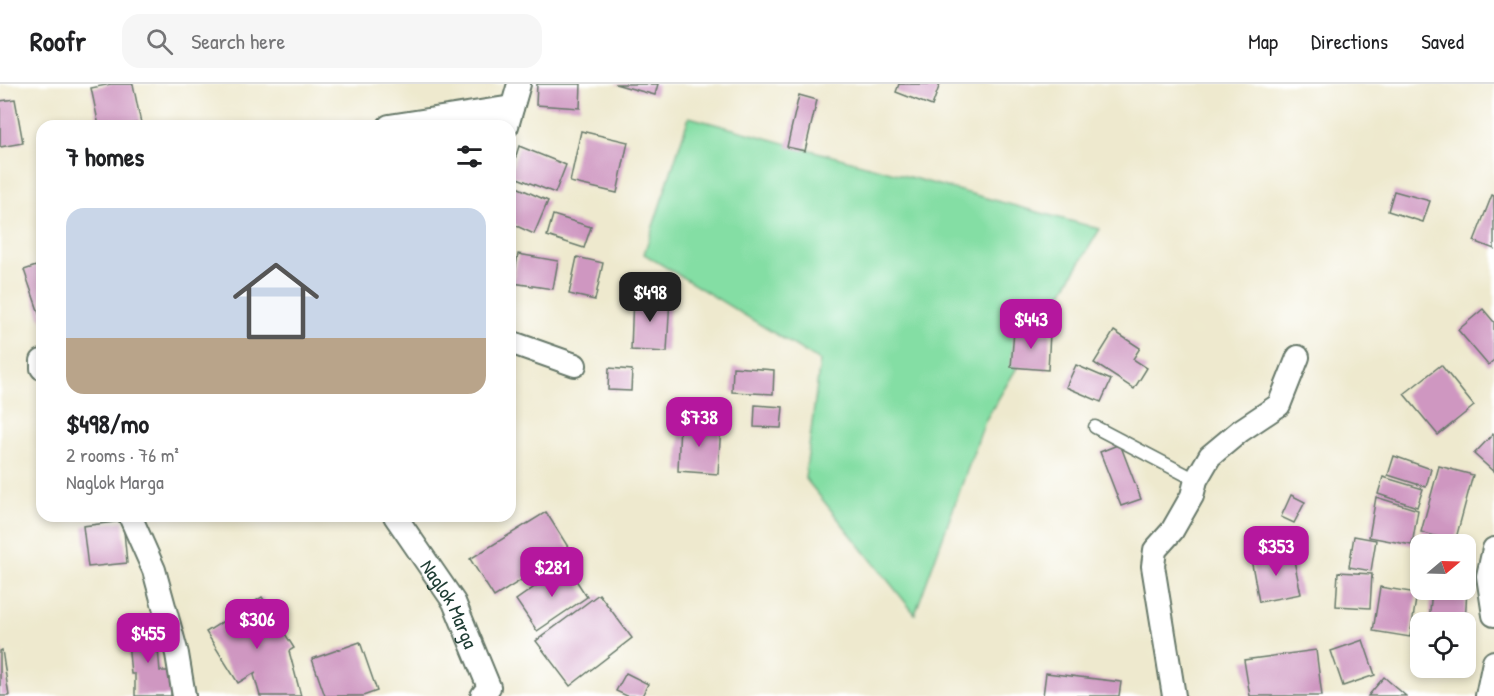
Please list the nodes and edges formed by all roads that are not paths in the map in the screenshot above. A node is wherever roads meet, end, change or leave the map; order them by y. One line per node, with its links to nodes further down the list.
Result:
1 (519, 84): 2 (street)
2 (510, 116): 3 (street)
3 (462, 120)
4 (516, 344): 6 (street)
5 (1298, 357): 8 (street)
6 (575, 365)
7 (1095, 427): 8 (lane)
8 (1196, 480): 16 (street)
9 (133, 522): 15 (street)
10 (398, 522): 14 (street, Naglok Marga)
11 (1494, 549): 12 (street)
12 (1494, 615)
13 (1494, 662): 17 (street)
14 (490, 693)
15 (184, 696)
16 (1174, 696)
17 (1487, 696)

